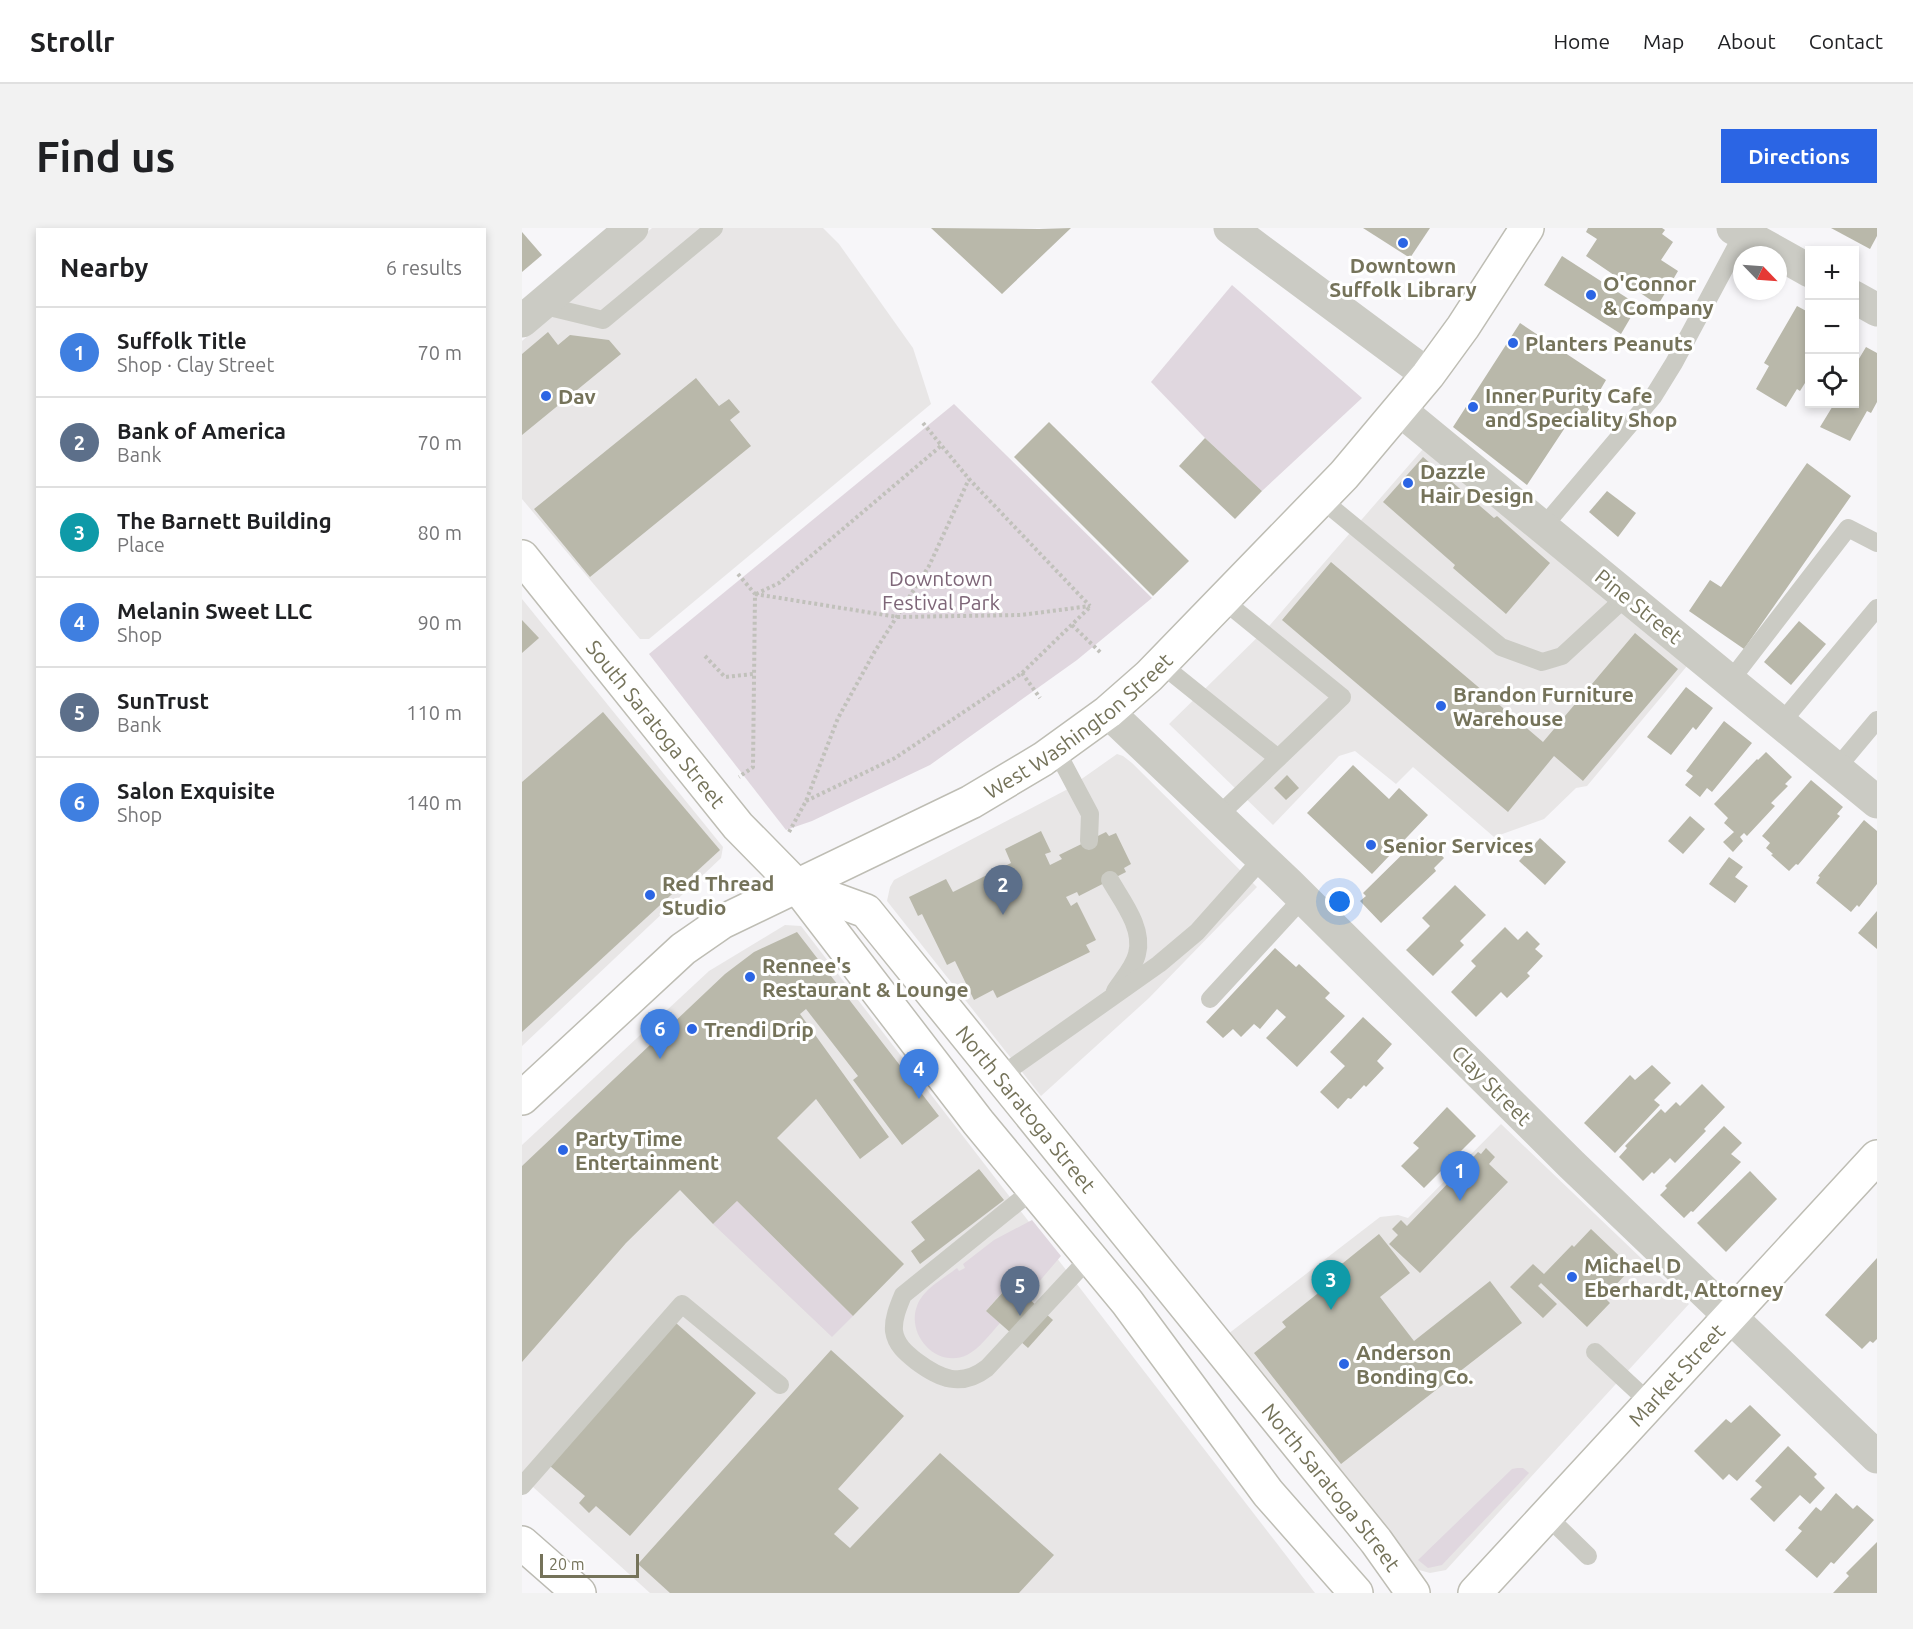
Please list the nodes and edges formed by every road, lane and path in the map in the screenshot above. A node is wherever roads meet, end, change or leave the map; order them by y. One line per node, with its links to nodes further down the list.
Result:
1 (632, 228): 9 (street)
2 (714, 228): 9 (lane)
3 (1230, 228): 10 (street)
4 (1527, 228): 10 (street, West Washington Street)
5 (1738, 231): 6 (street); 16 (lane)
6 (1805, 269)
7 (1859, 300): 8 (street)
8 (1877, 310)
9 (531, 313)
10 (1428, 375): 11 (street, West Washington Street)
11 (1400, 410): 15 (street, West Washington Street); 16 (street, Pine Street)
12 (923, 423): 13 (path)
13 (942, 445): 14 (path); 20 (path)
14 (969, 478): 23 (path); 25 (path)
15 (1321, 499): 21 (lane); 22 (street, West Washington Street)
16 (1543, 527): 21 (street, Pine Street)
17 (1877, 543): 32 (lane)
18 (522, 557): 48 (street, South Saratoga Street)
19 (738, 574): 20 (path)
20 (755, 594): 25 (path); 31 (path)
21 (1627, 596): 32 (street, Pine Street)
22 (1223, 600): 29 (street, West Washington Street); 38 (lane)
23 (1091, 606): 25 (path); 26 (path)
24 (1877, 609): 36 (lane)
25 (897, 617): 41 (path)
26 (1072, 625): 27 (path); 30 (path)
27 (1101, 653)
28 (705, 656): 31 (path)
29 (1161, 664): 34 (street, West Washington Street); 38 (lane)
30 (1022, 673): 33 (path); 41 (path)
31 (753, 674): 40 (path)
32 (1731, 681): 36 (street, Pine Street)
33 (1040, 698)
34 (1108, 712): 37 (street, West Washington Street); 43 (street, Clay Street)
35 (1877, 720): 39 (lane)
36 (1781, 723): 39 (street, Pine Street)
37 (1056, 750): 45 (lane); 48 (street, West Washington Street)
38 (1278, 759): 43 (lane)
39 (1836, 769): 42 (street, Pine Street)
40 (736, 780)
41 (806, 801): 44 (path)
42 (1877, 802)
43 (1218, 816): 46 (street, Clay Street)
44 (786, 837)
45 (1089, 841)
46 (1262, 859): 49 (street, Clay Street); 50 (lane)
47 (1110, 880): 50 (lane)
48 (796, 886): 52 (street, North Saratoga Street); 53 (street, West Washington Street); 55 (street, North Saratoga Street)
49 (1303, 898): 51 (lane); 57 (street, Clay Street)
50 (1111, 998): 52 (lane)
51 (1210, 999)
52 (999, 1077): 68 (street, North Saratoga Street)
53 (522, 1098)
54 (1877, 1157): 57 (street, Market Street)
55 (1034, 1190): 56 (street, North Saratoga Street); 56 (lane)
56 (1091, 1256): 67 (street, North Saratoga Street)
57 (1731, 1316): 60 (street, Market Street); 61 (street, Clay Street)
58 (1595, 1352): 60 (lane)
59 (780, 1385): 62 (lane)
60 (1651, 1404): 63 (street, Market Street)
61 (1877, 1457)
62 (522, 1486)
63 (1547, 1516): 65 (lane); 69 (street, Market Street)
64 (522, 1544): 66 (street)
65 (1588, 1556)
66 (579, 1593)
67 (1356, 1593)
68 (1413, 1593)
69 (1475, 1593)

